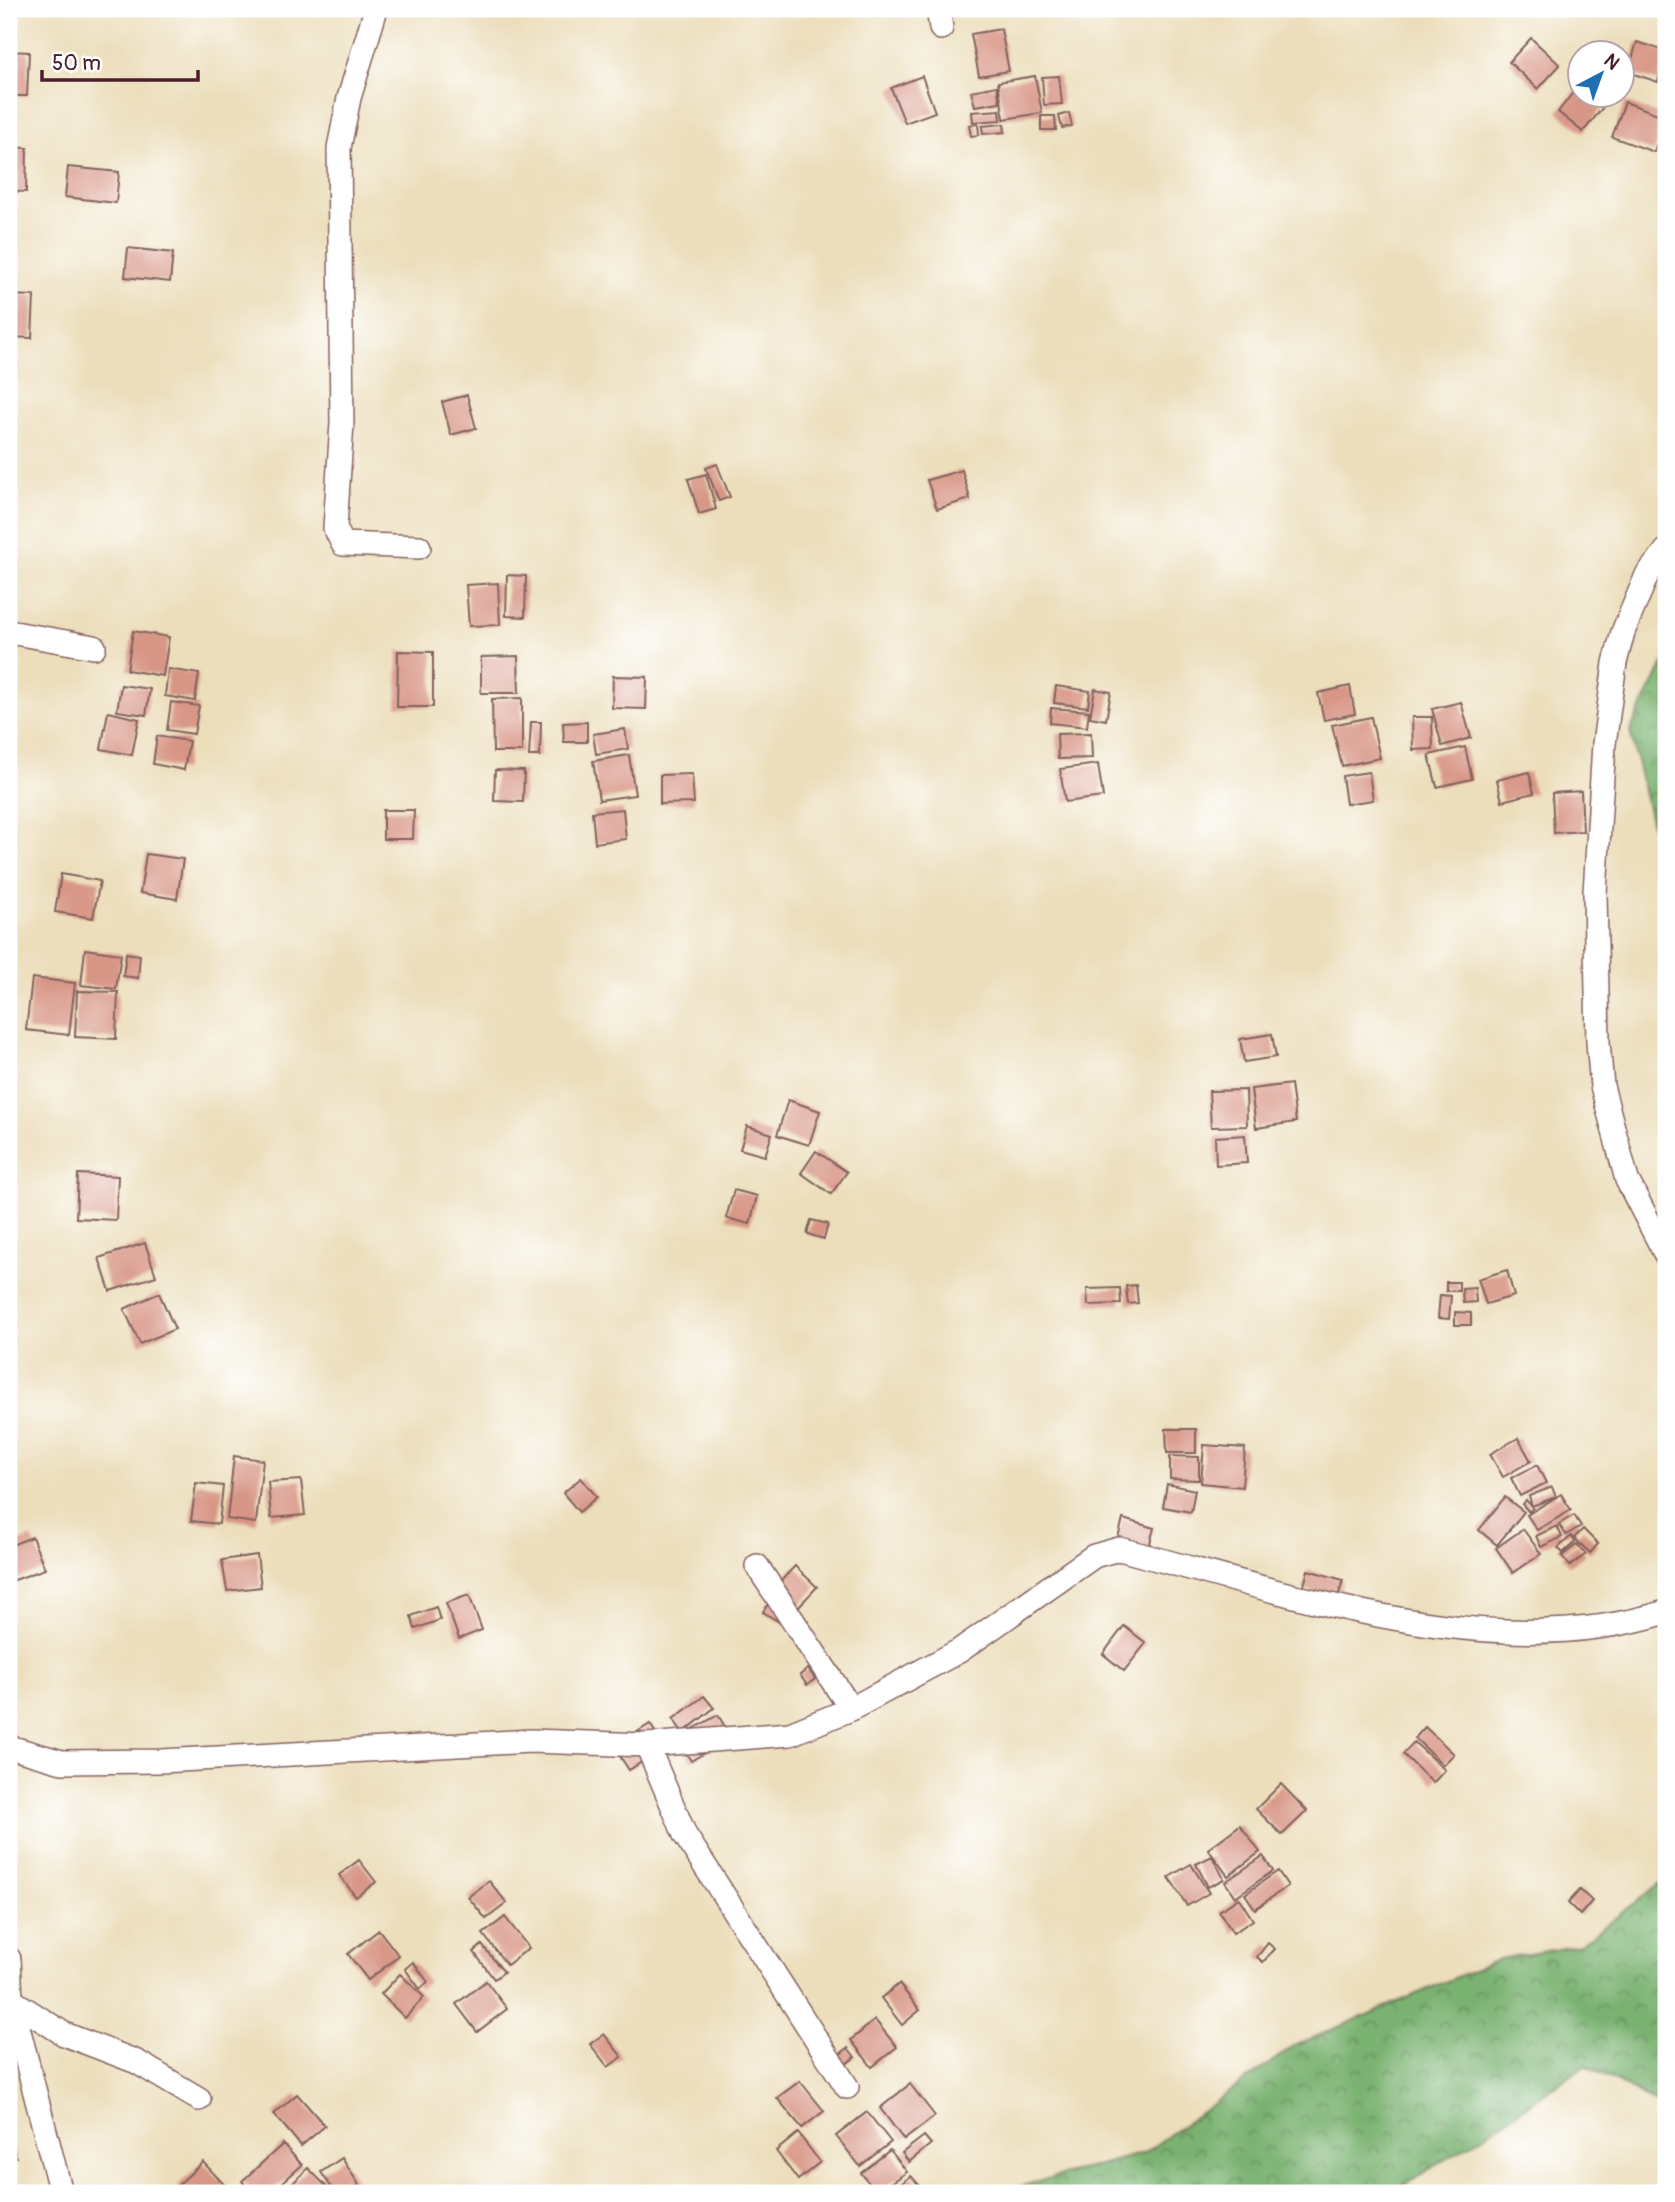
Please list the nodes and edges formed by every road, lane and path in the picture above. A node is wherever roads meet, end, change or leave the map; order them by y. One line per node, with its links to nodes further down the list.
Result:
1 (376, 9): 2 (street)
2 (419, 547)
3 (1666, 551): 6 (street)
4 (9, 632): 5 (street)
5 (94, 647)
6 (1666, 1255)
7 (757, 1566): 9 (street)
8 (1666, 1612): 9 (street)
9 (851, 1709): 10 (street)
10 (647, 1745): 11 (street); 14 (street)
11 (9, 1747)
12 (9, 1959): 13 (street)
13 (11, 2000): 15 (street); 16 (street)
14 (847, 2087)
15 (199, 2099)
16 (61, 2193)

